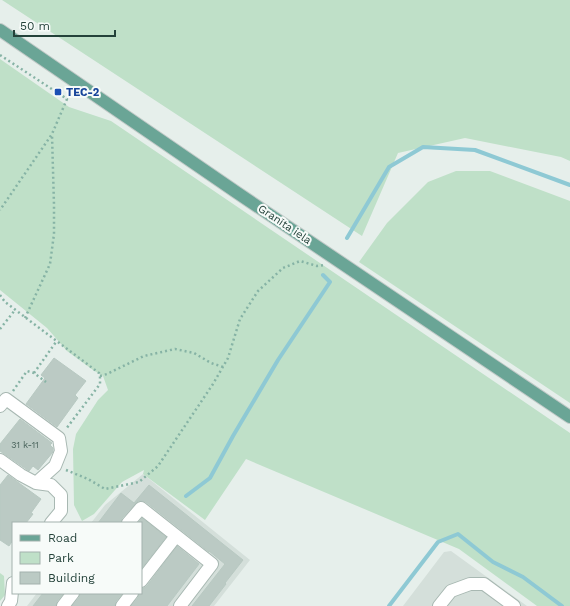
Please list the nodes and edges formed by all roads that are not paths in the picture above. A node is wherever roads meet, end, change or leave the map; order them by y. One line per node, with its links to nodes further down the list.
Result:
1 (0, 30): 3 (main road, Granīta iela)
2 (2, 403): 5 (street)
3 (570, 417)
4 (0, 460): 5 (street)
5 (36, 483): 6 (street)
6 (52, 522)
7 (129, 522): 8 (street)
8 (176, 536): 9 (street); 16 (street)
9 (142, 580)
10 (12, 592): 13 (street)
11 (72, 594): 14 (street)
12 (131, 594): 15 (street)
13 (8, 606)
14 (63, 606)
15 (122, 606)
16 (180, 606)
17 (440, 606): 18 (street)
18 (514, 606)

